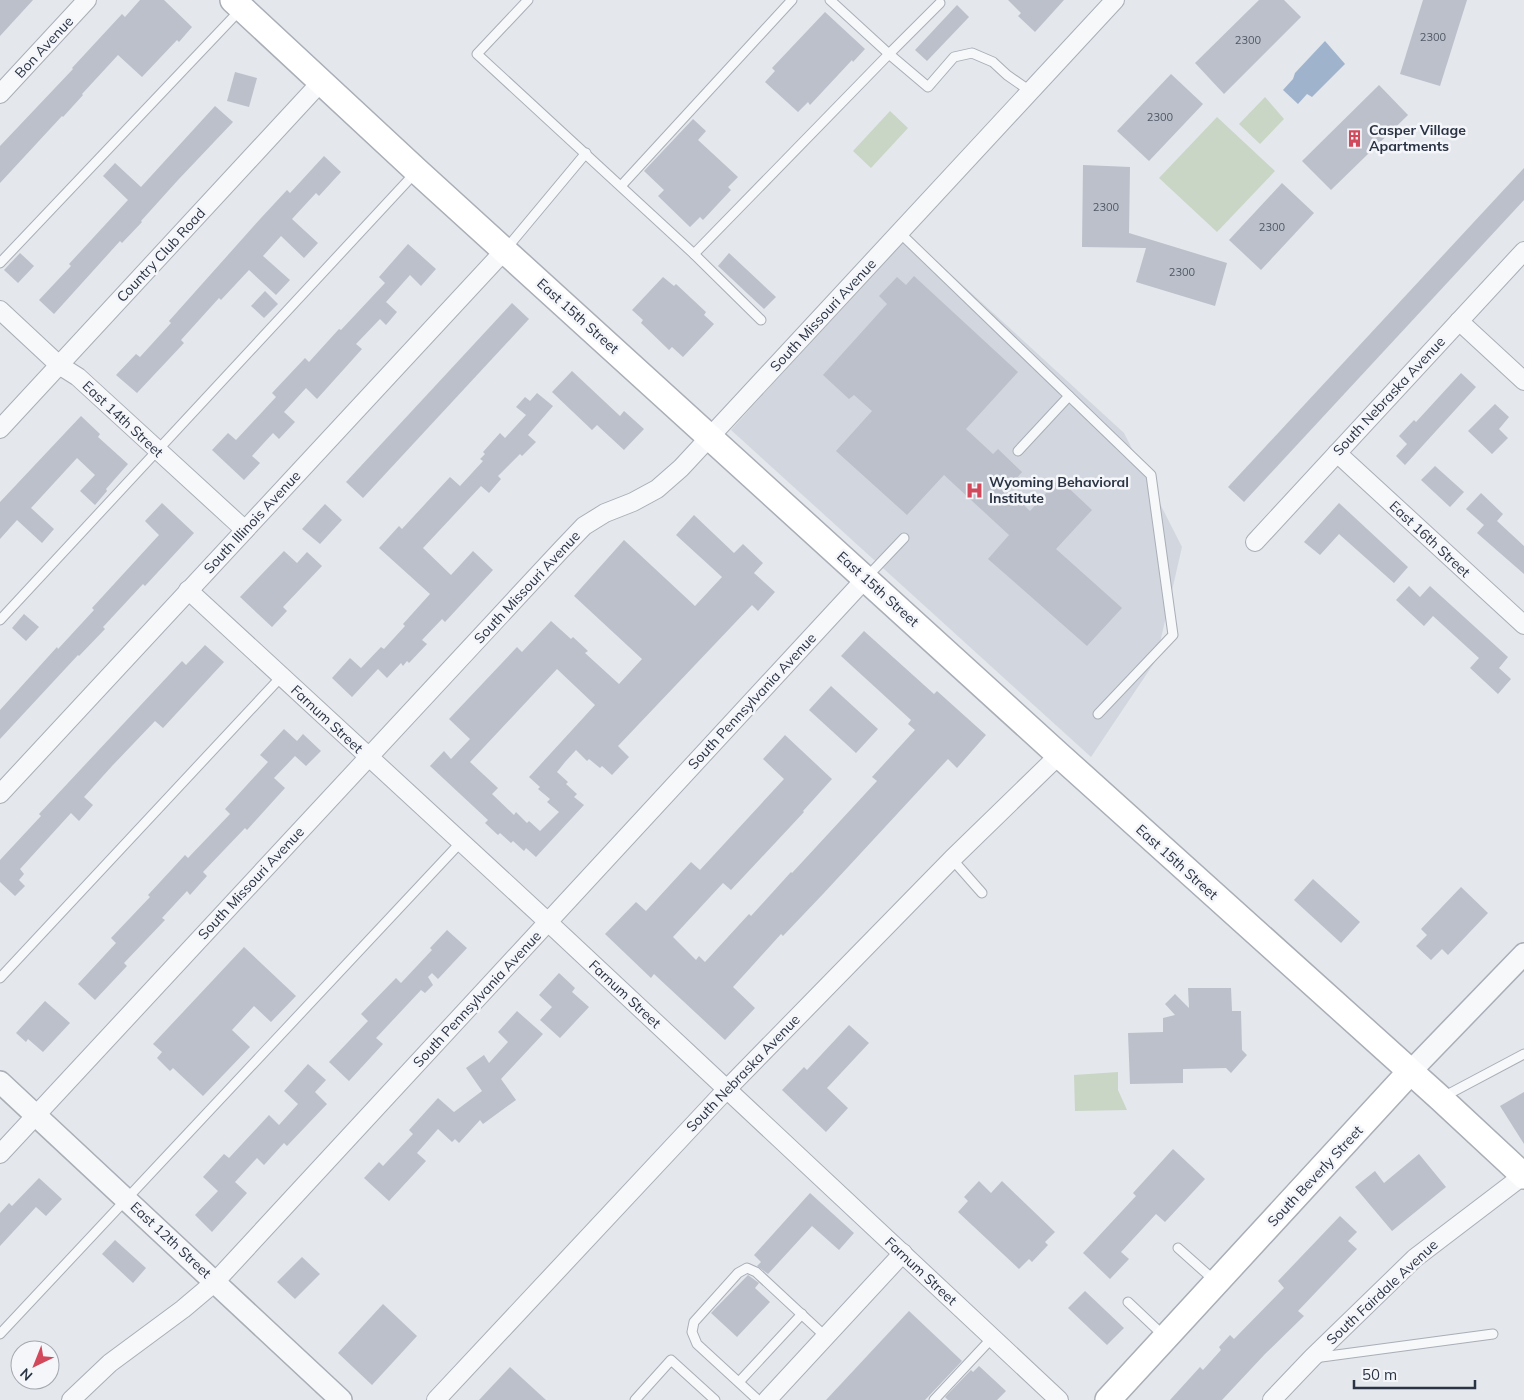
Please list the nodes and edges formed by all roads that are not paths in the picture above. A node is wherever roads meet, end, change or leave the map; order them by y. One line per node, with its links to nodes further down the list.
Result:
1 (87, 0): 11 (street, Bon Avenue)
2 (528, 0): 12 (lane)
3 (792, 0): 14 (lane)
4 (830, 0): 8 (lane)
5 (1115, 0): 10 (street, South Missouri Avenue)
6 (940, 3): 8 (lane)
7 (237, 4): 9 (main road, East 15th Street); 19 (lane)
8 (889, 54): 10 (lane); 18 (lane)
9 (321, 82): 13 (main road, East 15th Street); 23 (street, Country Club Road)
10 (1030, 91): 15 (street, South Missouri Avenue)
11 (0, 94)
12 (586, 153): 14 (lane); 16 (lane)
13 (417, 171): 16 (main road, East 15th Street); 28 (lane)
14 (621, 186): 18 (lane)
15 (899, 232): 25 (lane); 27 (street, South Missouri Avenue)
16 (505, 250): 27 (main road, East 15th Street); 31 (street, South Illinois Avenue)
17 (1524, 251): 22 (street, South Nebraska Avenue)
18 (694, 254): 21 (lane)
19 (0, 263)
20 (0, 310): 23 (street, East 14th Street)
21 (761, 320)
22 (1459, 321): 24 (street); 30 (street, South Nebraska Avenue)
23 (59, 365): 26 (street, Country Club Road); 28 (street, East 14th Street)
24 (1524, 381)
25 (1068, 396): 29 (lane); 39 (lane)
26 (0, 429)
27 (709, 436): 34 (main road, East 15th Street); 41 (street, South Missouri Avenue)
28 (158, 451): 31 (street, East 14th Street); 36 (lane)
29 (1018, 451)
30 (1337, 452): 33 (street, South Nebraska Avenue); 37 (street, East 16th Street)
31 (245, 530): 35 (street, South Illinois Avenue)
32 (904, 538): 34 (lane)
33 (1255, 542)
34 (866, 578): 40 (main road, East 15th Street); 46 (street, South Pennsylvania Avenue)
35 (188, 590): 38 (street, Farnum Street); 42 (street, South Illinois Avenue)
36 (0, 620)
37 (1524, 625)
38 (281, 677): 41 (street, Farnum Street); 48 (lane)
39 (1098, 714)
40 (1059, 755): 44 (street, South Nebraska Avenue); 50 (main road, East 15th Street)
41 (368, 757): 43 (street, Farnum Street); 54 (street, South Missouri Avenue)
42 (0, 794)
43 (461, 842): 46 (street, Farnum Street); 57 (lane)
44 (952, 860): 45 (lane); 52 (street, South Nebraska Avenue)
45 (982, 893)
46 (548, 922): 52 (street, Farnum Street); 60 (street, South Pennsylvania Avenue)
47 (1524, 954): 50 (street, South Beverly Street)
48 (0, 978)
49 (1524, 1054): 53 (lane)
50 (1410, 1072): 53 (main road, East 15th Street); 61 (main road, South Beverly Street)
51 (0, 1082): 54 (street, East 12th Street)
52 (726, 1090): 59 (street, Farnum Street); 73 (street, South Nebraska Avenue)
53 (1440, 1098): 56 (main road, East 15th Street)
54 (35, 1115): 55 (street, South Missouri Avenue); 57 (street, East 12th Street)
55 (0, 1154)
56 (1524, 1176): 69 (street, South Fairdale Avenue)
57 (126, 1198): 60 (street, East 12th Street); 64 (lane)
58 (1178, 1248): 61 (lane)
59 (903, 1254): 66 (street); 67 (street, Farnum Street)
60 (215, 1282): 71 (street, South Pennsylvania Avenue); 72 (street, East 12th Street)
61 (1217, 1283): 68 (main road, South Beverly Street)
62 (1128, 1302): 68 (lane)
63 (802, 1314): 66 (lane); 70 (lane); 70 (lane)
64 (0, 1334)
65 (1493, 1334): 69 (lane)
66 (826, 1337): 77 (street)
67 (992, 1338): 78 (lane); 79 (street, Farnum Street)
68 (1166, 1338): 80 (main road, South Beverly Street)
69 (1312, 1358): 81 (street, South Fairdale Avenue)
70 (739, 1382): 76 (lane)
71 (71, 1400)
72 (341, 1400)
73 (436, 1400)
74 (635, 1400): 75 (lane)
75 (715, 1400)
76 (758, 1400)
77 (767, 1400)
78 (934, 1400)
79 (1059, 1400)
80 (1108, 1400)
81 (1272, 1400)

